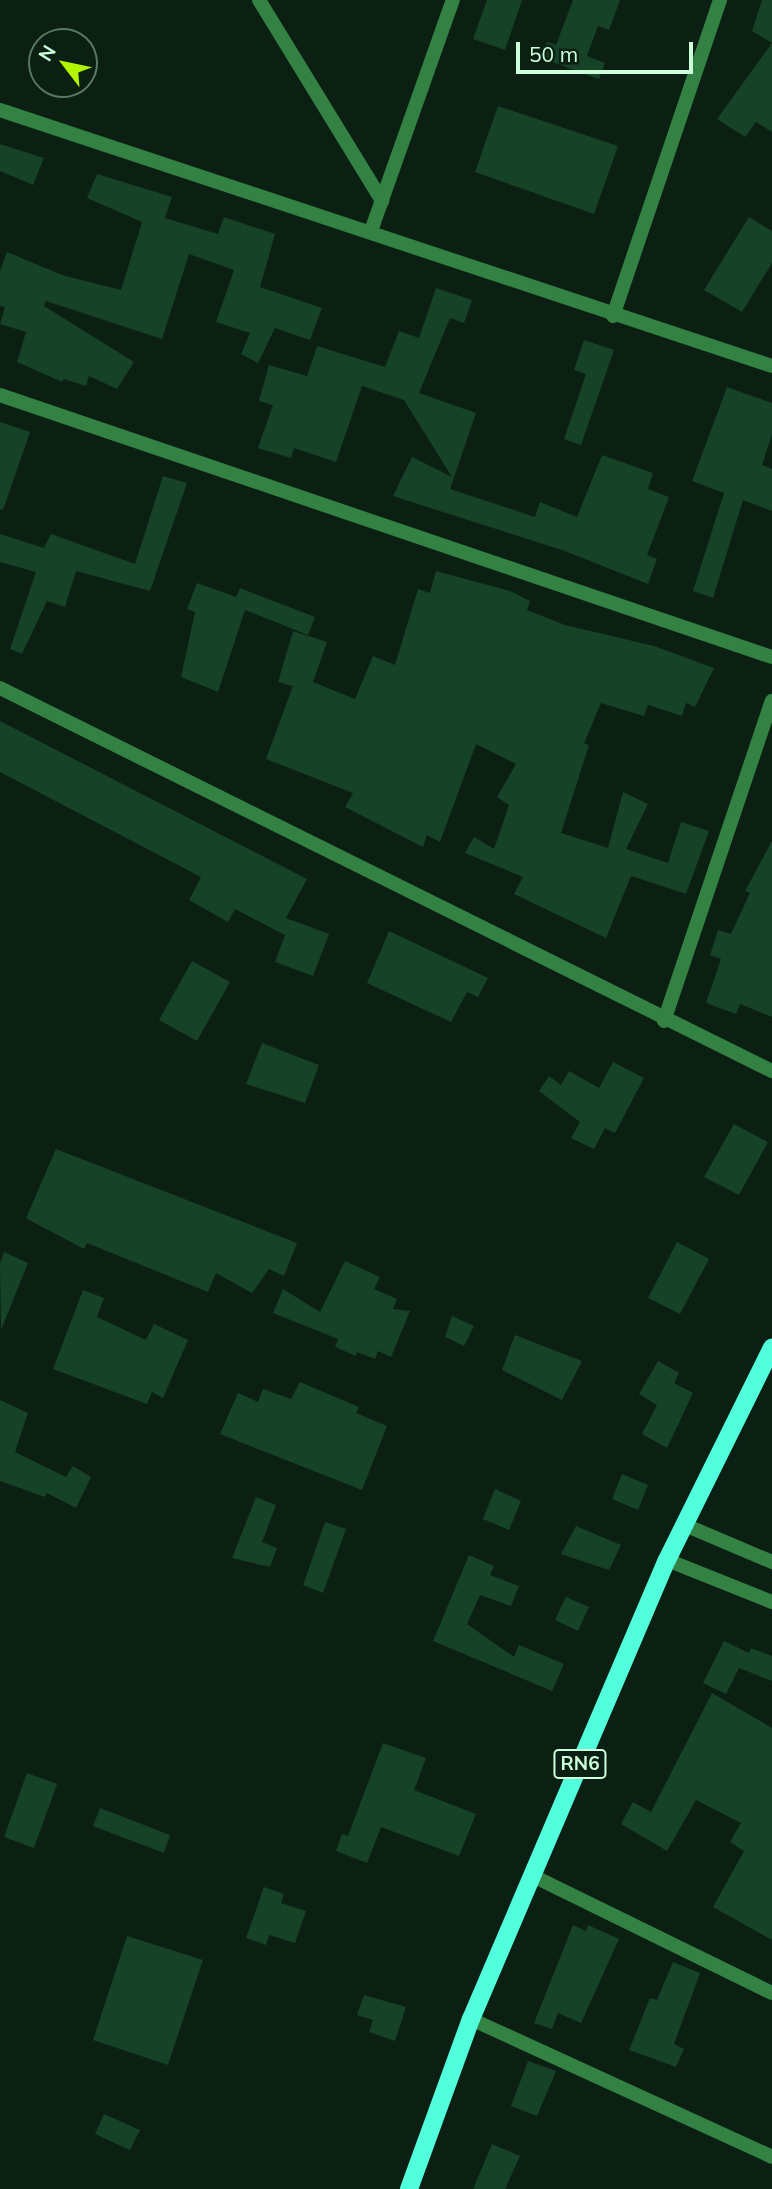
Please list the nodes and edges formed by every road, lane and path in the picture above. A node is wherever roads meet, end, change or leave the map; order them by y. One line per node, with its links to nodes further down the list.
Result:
1 (259, 0): 5 (street)
2 (453, 0): 5 (street)
3 (720, 0): 7 (street)
4 (0, 110): 6 (street)
5 (382, 201): 6 (street)
6 (371, 231): 7 (street)
7 (613, 316): 8 (street)
8 (772, 366)
9 (0, 395): 10 (street)
10 (772, 657)
11 (0, 688): 13 (street)
12 (770, 708): 13 (street)
13 (664, 1021): 14 (street)
14 (772, 1071)
15 (772, 1348): 16 (main road, RN6)
16 (685, 1525): 17 (main road, RN6); 18 (street)
17 (667, 1560): 19 (street); 20 (main road, RN6)
18 (772, 1562)
19 (772, 1602)
20 (533, 1876): 21 (street); 22 (main road, RN6)
21 (772, 1993)
22 (471, 2020): 23 (street); 24 (main road, RN6)
23 (772, 2157)
24 (409, 2189)

